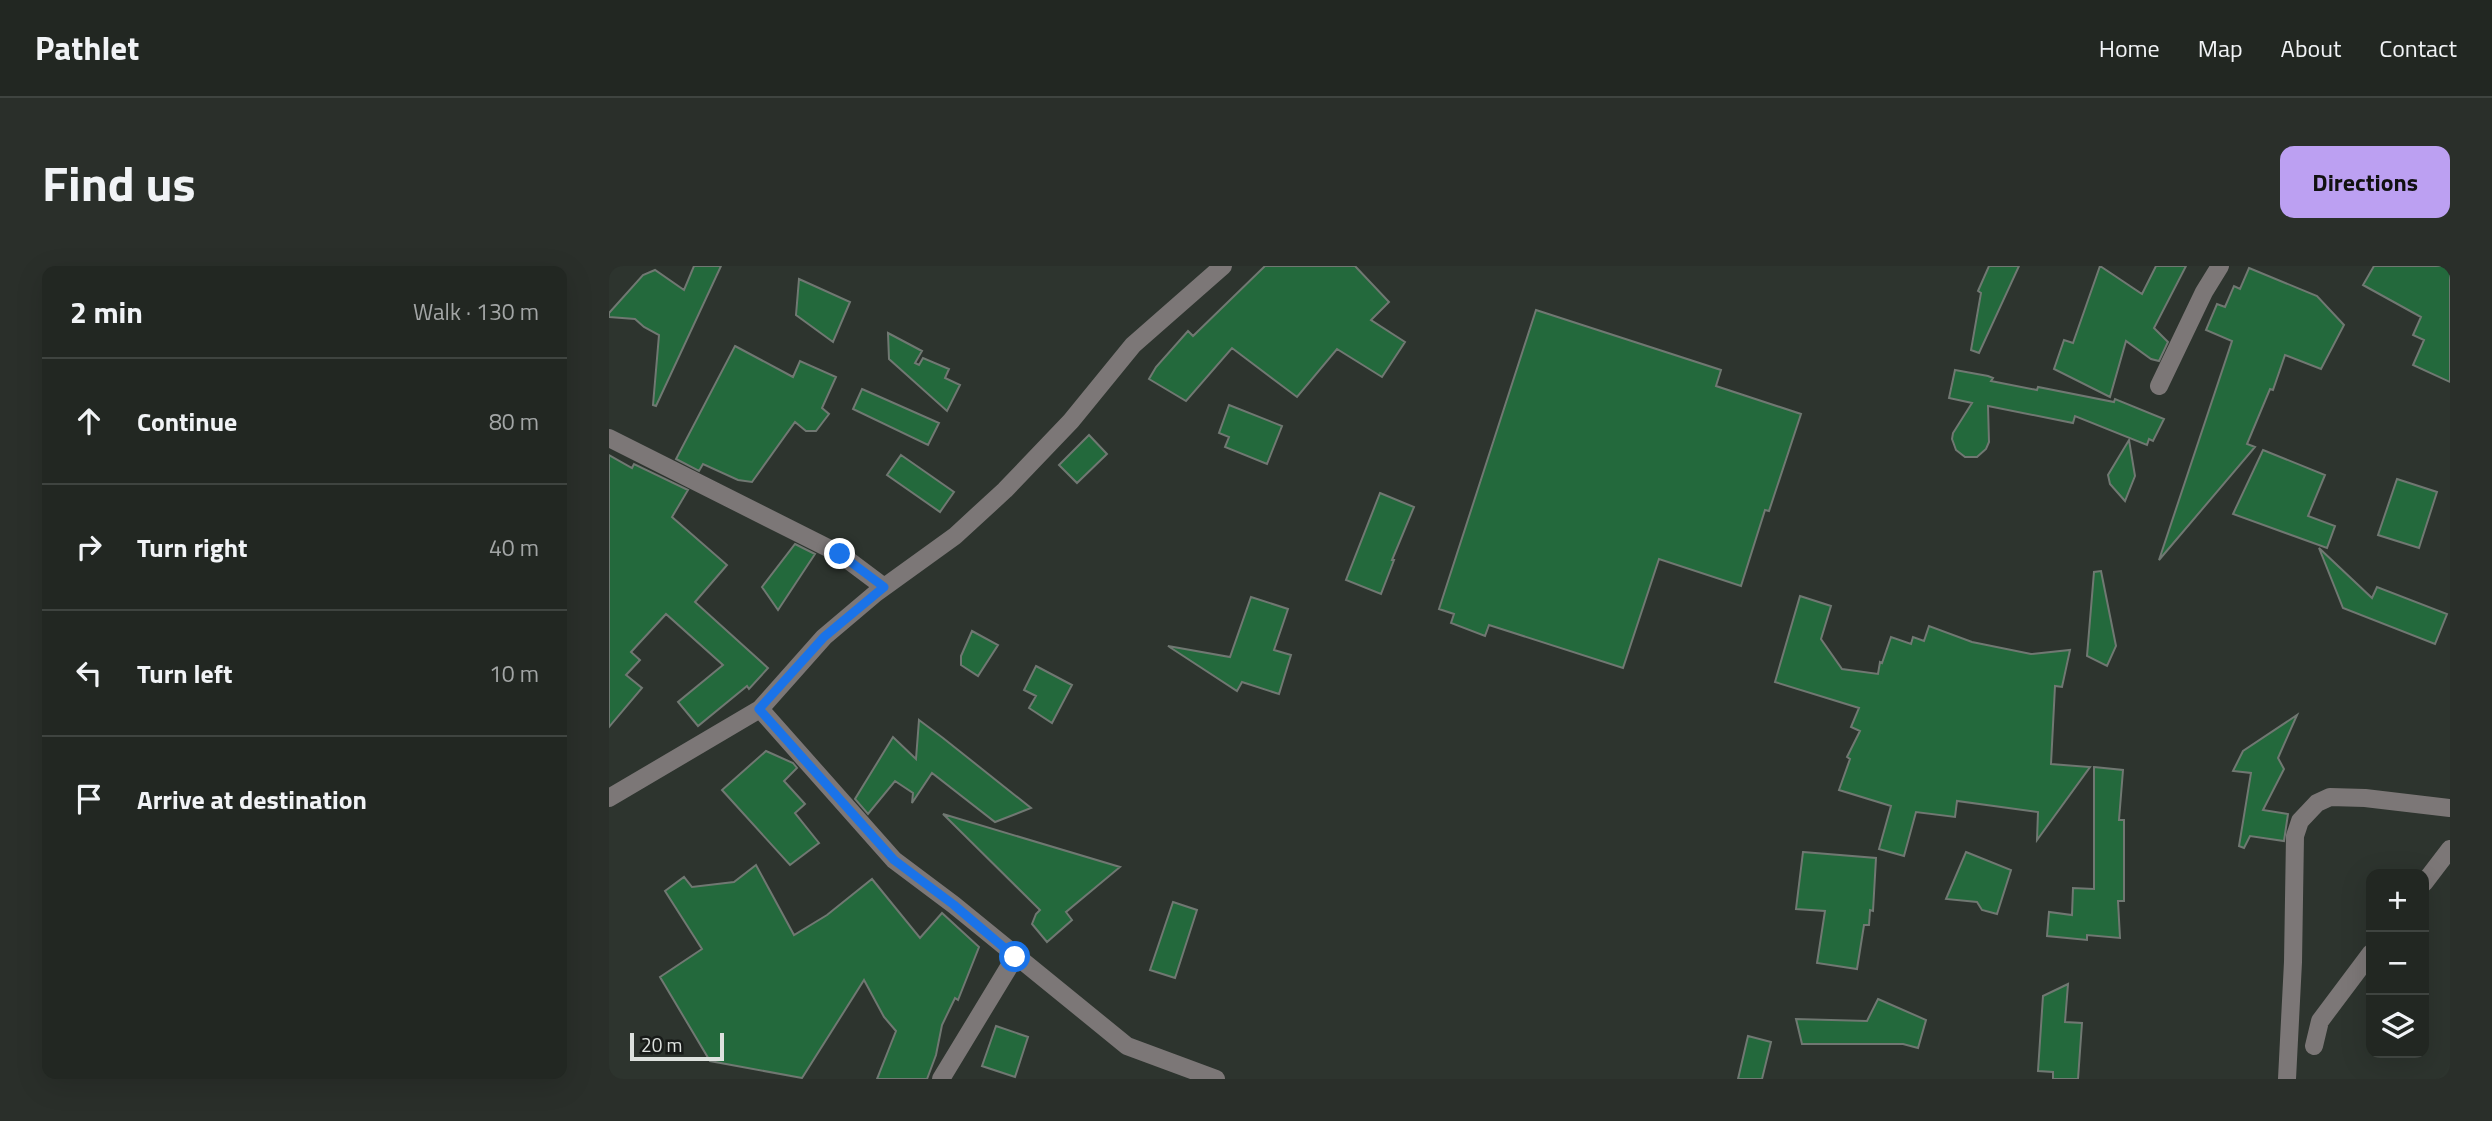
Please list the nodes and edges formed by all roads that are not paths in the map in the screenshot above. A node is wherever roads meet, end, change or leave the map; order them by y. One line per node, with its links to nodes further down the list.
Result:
1 (1223, 266): 5 (street)
2 (2220, 266): 3 (street)
3 (2159, 386)
4 (609, 438): 5 (street)
5 (884, 587): 6 (street)
6 (759, 709): 7 (street); 11 (street)
7 (609, 798)
8 (2450, 808): 16 (street)
9 (2450, 849): 10 (street)
10 (2429, 876)
11 (1015, 957): 14 (street); 15 (street)
12 (2366, 960): 13 (street)
13 (2314, 1046)
14 (941, 1079)
15 (1216, 1079)
16 (2287, 1079)

